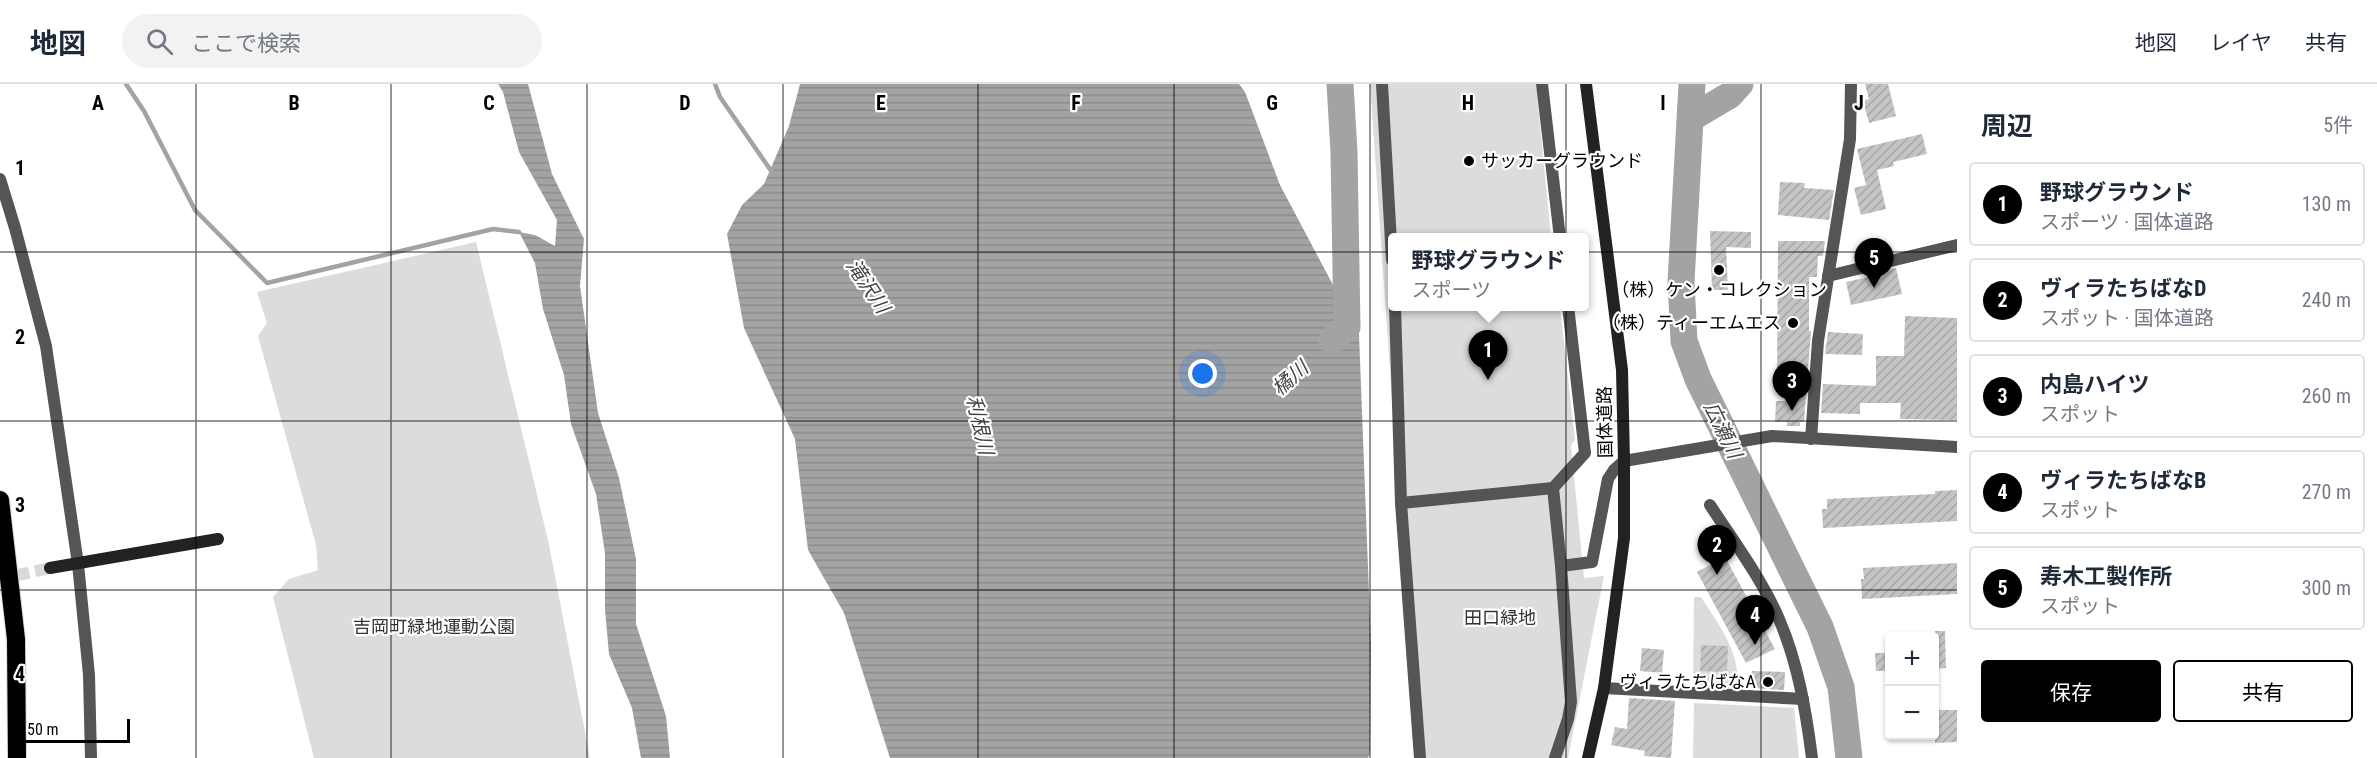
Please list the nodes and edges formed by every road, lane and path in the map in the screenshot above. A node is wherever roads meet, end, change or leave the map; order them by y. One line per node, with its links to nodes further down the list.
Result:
1 (1382, 84): 6 (street)
2 (1542, 84): 7 (street)
3 (1586, 84): 14 (street, 国体道路)
4 (1851, 84): 9 (street)
5 (0, 179): 20 (street)
6 (1390, 233)
7 (1560, 233)
8 (1957, 245): 9 (street)
9 (1828, 276): 12 (street)
10 (1395, 311): 17 (street)
11 (1569, 311): 15 (street)
12 (1811, 439): 13 (street); 14 (street)
13 (1957, 447)
14 (1624, 461): 21 (street); 24 (street, 国体道路)
15 (1553, 488): 17 (street); 21 (street)
16 (0, 500): 23 (highway)
17 (1401, 503): 29 (street)
18 (1710, 505): 25 (street)
19 (218, 540): 20 (street)
20 (78, 564): 22 (street); 28 (street)
21 (1561, 566): 30 (street)
22 (50, 568)
23 (16, 639): 26 (highway); 27 (highway)
24 (1604, 688): 25 (street); 31 (street, 国体道路)
25 (1803, 699): 32 (street)
26 (17, 758)
27 (27, 758)
28 (91, 758)
29 (1420, 758)
30 (1555, 758)
31 (1588, 758)
32 (1812, 758)

